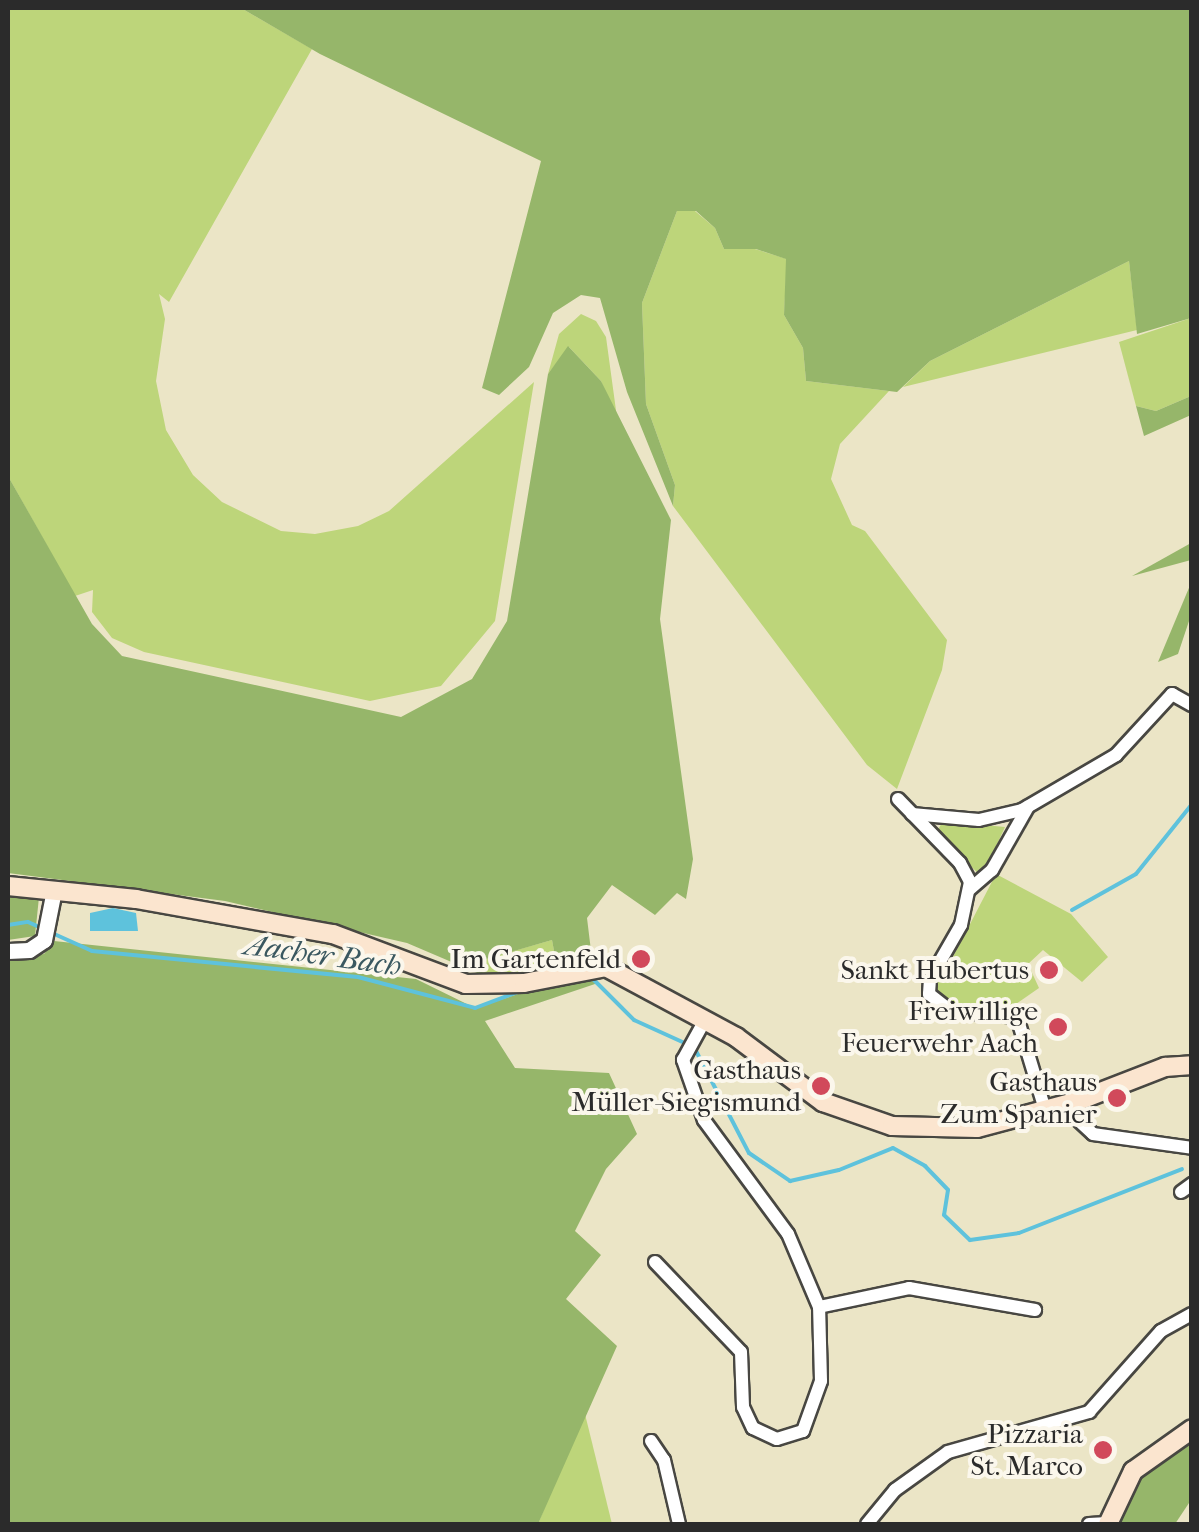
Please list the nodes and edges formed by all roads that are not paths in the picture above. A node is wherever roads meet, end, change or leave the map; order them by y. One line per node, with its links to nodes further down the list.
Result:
1 (1192, 705): 3 (street)
2 (898, 799): 4 (street)
3 (1028, 807): 5 (street); 6 (street)
4 (912, 814): 5 (street); 8 (street)
5 (1006, 815): 6 (street)
6 (1014, 836): 8 (street)
7 (8, 886): 9 (main road)
8 (970, 888): 13 (street)
9 (54, 890): 10 (street); 11 (main road)
10 (8, 951)
11 (705, 1020): 13 (main road); 16 (street)
12 (1192, 1065): 13 (main road)
13 (1066, 1117): 14 (street)
14 (1192, 1148)
15 (656, 1262): 16 (street)
16 (819, 1307): 17 (street)
17 (1035, 1310)
18 (1192, 1314): 22 (street)
19 (1192, 1428): 24 (main road)
20 (651, 1442): 21 (street)
21 (679, 1524)
22 (867, 1524)
23 (1089, 1524): 24 (street)
24 (1108, 1524)

